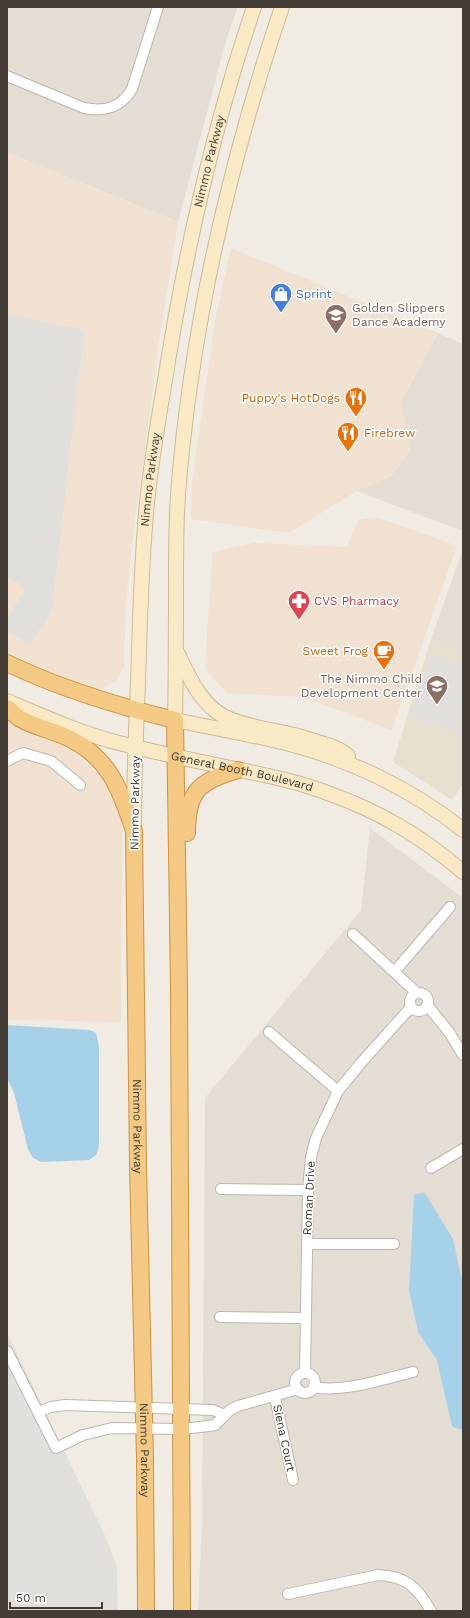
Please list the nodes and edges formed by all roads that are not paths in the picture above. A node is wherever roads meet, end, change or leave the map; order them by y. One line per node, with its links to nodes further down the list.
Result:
1 (158, 7): 4 (street)
2 (254, 7): 9 (main road, Nimmo Parkway)
3 (282, 7): 5 (main road, Nimmo Parkway)
4 (7, 76)
5 (176, 650): 10 (main road, Nimmo Parkway); 15 (main road)
6 (7, 663): 9 (highway)
7 (7, 701): 11 (main road, General Booth Boulevard)
8 (7, 708): 18 (highway)
9 (137, 711): 10 (highway); 11 (main road, Nimmo Parkway)
10 (175, 720): 12 (highway, Nimmo Parkway); 15 (main road)
11 (136, 747): 12 (main road, General Booth Boulevard); 18 (main road, Nimmo Parkway)
12 (176, 757): 14 (main road, General Booth Boulevard); 23 (highway, Nimmo Parkway)
13 (7, 762): 16 (street)
14 (238, 770): 19 (main road, General Booth Boulevard); 23 (highway)
15 (364, 770): 17 (main road)
16 (80, 785)
17 (463, 830)
18 (134, 831): 44 (highway, Nimmo Parkway)
19 (463, 872)
20 (450, 907): 22 (street)
21 (353, 934): 22 (street)
22 (395, 972): 24 (street)
23 (179, 986): 45 (highway, Nimmo Parkway)
24 (416, 992): 25 (street); 26 (street)
25 (427, 1005): 26 (street); 28 (street)
26 (411, 1007): 29 (street, Roman Drive)
27 (269, 1032): 29 (street)
28 (463, 1055)
29 (338, 1091): 33 (street, Roman Drive)
30 (463, 1148): 31 (street)
31 (431, 1168)
32 (221, 1189): 33 (street)
33 (308, 1190): 34 (street, Roman Drive)
34 (307, 1244): 35 (street); 37 (street, Roman Drive)
35 (394, 1244)
36 (220, 1317): 37 (street)
37 (306, 1318): 40 (street, Roman Drive)
38 (7, 1351): 46 (street)
39 (412, 1372): 41 (street)
40 (305, 1373): 41 (street); 42 (street)
41 (314, 1388): 42 (street)
42 (298, 1389): 43 (street)
43 (275, 1397): 47 (street); 50 (street, Siena Court)
44 (144, 1408): 45 (street); 46 (street); 48 (highway, Nimmo Parkway)
45 (181, 1409): 47 (street); 49 (highway, Nimmo Parkway)
46 (38, 1412): 48 (street)
47 (225, 1415): 49 (street)
48 (145, 1428): 49 (street); 52 (highway, Nimmo Parkway)
49 (182, 1428): 53 (highway, Nimmo Parkway)
50 (293, 1480)
51 (288, 1594): 54 (street)
52 (146, 1611)
53 (182, 1611)
54 (431, 1611)

